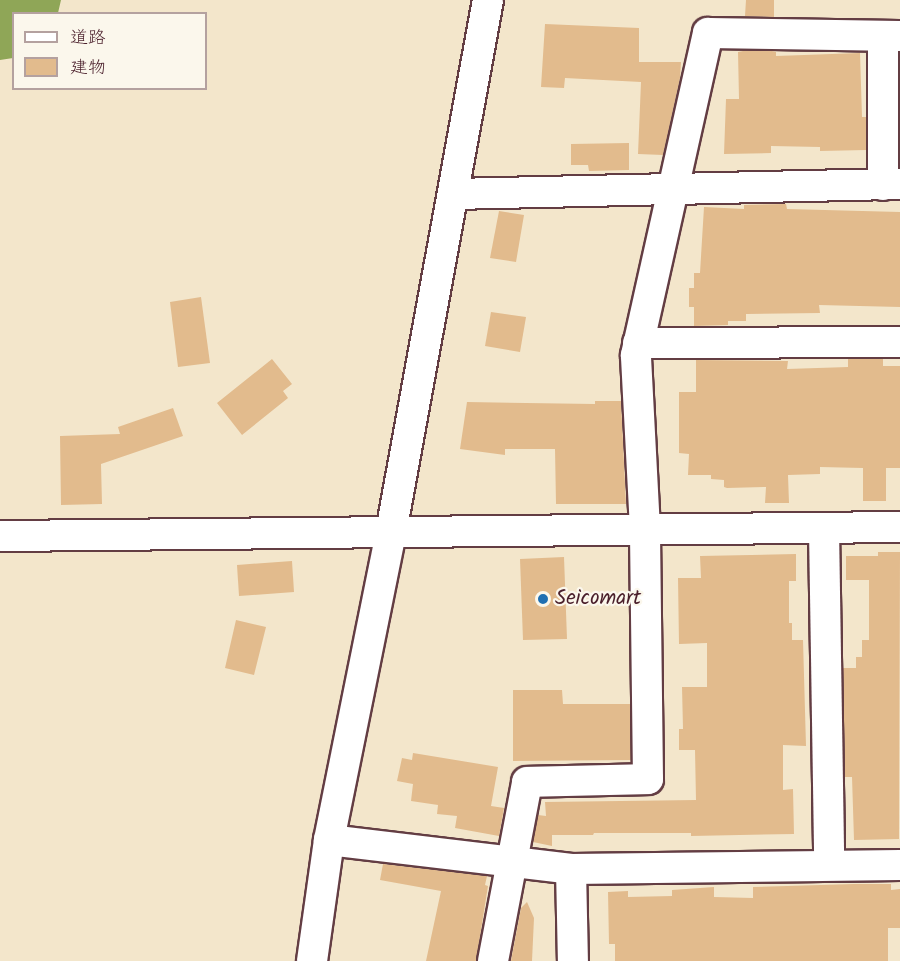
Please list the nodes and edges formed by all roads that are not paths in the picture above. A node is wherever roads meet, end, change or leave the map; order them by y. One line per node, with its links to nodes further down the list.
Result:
1 (488, 0): 5 (street)
2 (892, 36): 3 (street); 4 (street)
3 (892, 184): 4 (street)
4 (673, 190): 5 (street); 7 (street)
5 (453, 194): 11 (street)
6 (900, 342): 7 (street)
7 (638, 343): 9 (street)
8 (900, 527): 10 (street)
9 (645, 529): 10 (street); 11 (street); 14 (street)
10 (824, 529): 15 (street)
11 (391, 532): 12 (street); 13 (street)
12 (0, 536)
13 (329, 840): 14 (street); 18 (street)
14 (511, 863): 17 (street); 19 (street)
15 (829, 864): 16 (street); 17 (street)
16 (900, 865)
17 (571, 869): 20 (street)
18 (312, 961)
19 (493, 961)
20 (573, 961)

